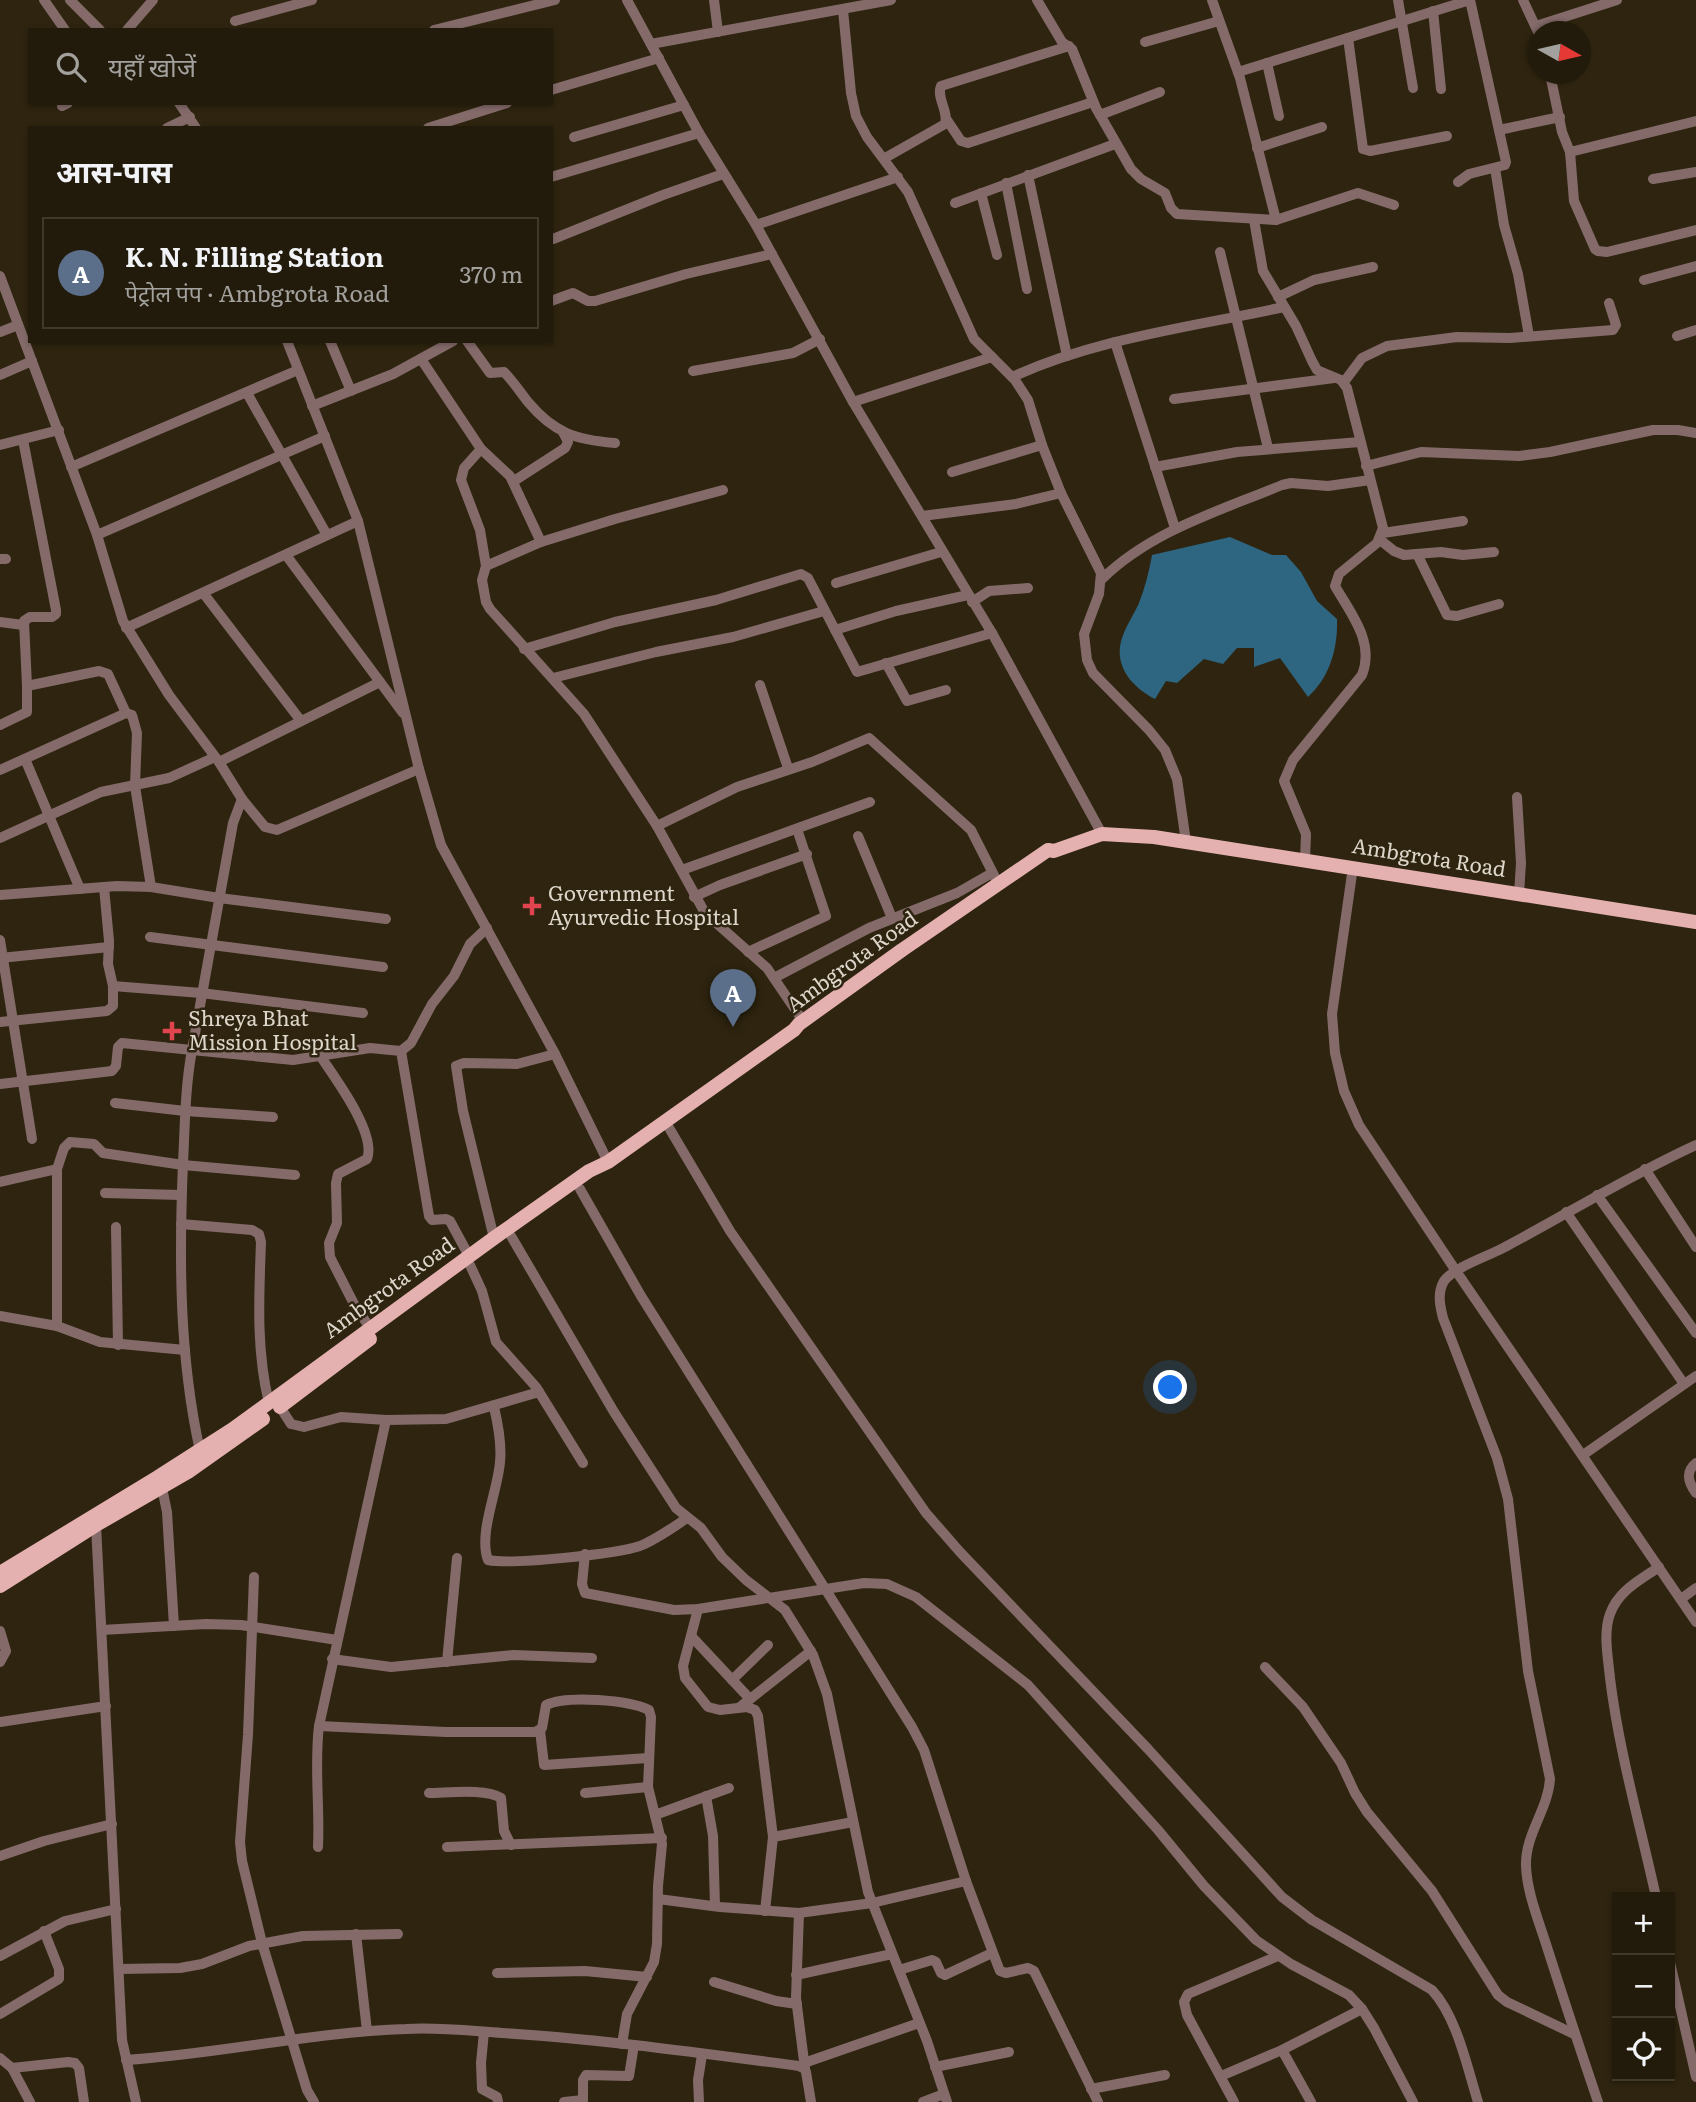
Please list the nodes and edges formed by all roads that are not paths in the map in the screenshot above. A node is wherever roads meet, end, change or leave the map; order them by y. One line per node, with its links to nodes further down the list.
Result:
1 (44, 0): 22 (street)
2 (70, 0): 23 (street)
3 (313, 0): 18 (street)
4 (555, 0): 25 (street)
5 (627, 0): 29 (street)
6 (714, 0): 26 (street)
7 (891, 0): 15 (street)
8 (1037, 0): 30 (street)
9 (1212, 0): 19 (street)
10 (1398, 0): 17 (street)
11 (1522, 0): 20 (street)
12 (1617, 0): 21 (street)
13 (1465, 1): 16 (street); 52 (street)
14 (150, 3): 24 (street)
15 (843, 10): 26 (street); 59 (street)
16 (1433, 11): 17 (street); 37 (street)
17 (1403, 20): 27 (street); 35 (street)
18 (235, 21)
19 (1219, 21): 28 (street); 33 (street)
20 (1533, 21)
21 (1559, 21)
22 (64, 28)
23 (98, 28)
24 (129, 28)
25 (442, 28)
26 (718, 32): 29 (street)
27 (1348, 37): 32 (street); 54 (street)
28 (1146, 42)
29 (651, 44): 31 (street)
30 (1069, 46): 39 (street); 46 (street)
31 (659, 58): 36 (street); 42 (street)
32 (1266, 63): 33 (street); 44 (street)
33 (1238, 72): 57 (street)
34 (1552, 84): 45 (street)
35 (1413, 88)
36 (553, 89)
37 (1441, 89)
38 (1160, 92): 43 (street)
39 (1093, 102): 43 (street); 46 (street)
40 (180, 105): 48 (street)
41 (501, 105): 50 (street)
42 (684, 105): 53 (street); 55 (street)
43 (1100, 115): 56 (street)
44 (1279, 116)
45 (1560, 117): 52 (street); 58 (street)
46 (947, 121): 59 (street)
47 (1696, 121): 58 (street)
48 (193, 122): 49 (street)
49 (176, 126)
50 (434, 126)
51 (1322, 127): 57 (street)
52 (1499, 130): 60 (street)
53 (699, 133): 62 (street); 64 (street)
54 (1447, 136)
55 (574, 137)
56 (1115, 144): 63 (street); 73 (street)
57 (1257, 148): 72 (street)
58 (1570, 152): 75 (street)
59 (884, 158): 65 (street)
60 (1495, 168): 67 (street); 92 (street)
61 (1696, 172): 66 (street)
62 (723, 174): 74 (street); 76 (street)
63 (1028, 175): 68 (street); 100 (street)
64 (553, 176)
65 (898, 177): 74 (street); 101 (street)
66 (1653, 179)
67 (1458, 182)
68 (1006, 183): 69 (street); 84 (street)
69 (981, 193): 70 (street); 79 (street)
70 (955, 204)
71 (1394, 205): 72 (street)
72 (1276, 219): 73 (street)
73 (1254, 220): 86 (street)
74 (755, 225): 78 (street)
75 (1696, 230)
76 (553, 239)
77 (1220, 252): 88 (street)
78 (772, 254): 85 (street); 94 (street)
79 (997, 255)
80 (1696, 266): 83 (street)
81 (1373, 267): 86 (street)
82 (0, 276): 89 (street)
83 (1644, 280)
84 (1027, 289)
85 (553, 300)
86 (1281, 302): 88 (street); 108 (street)
87 (1609, 303): 92 (street)
88 (1235, 318): 95 (street); 109 (street)
89 (18, 325): 91 (street); 103 (street)
90 (1696, 330): 93 (street)
91 (0, 332)
92 (1529, 336): 108 (street)
93 (1677, 336)
94 (820, 339): 105 (street); 113 (street)
95 (1115, 342): 100 (street); 129 (street)
96 (288, 343): 104 (street)
97 (330, 343): 111 (street)
98 (449, 343): 102 (street)
99 (468, 343): 116 (street)
100 (1068, 356): 107 (street)
101 (992, 357): 107 (street); 113 (street)
102 (421, 359): 111 (street); 125 (street)
103 (32, 361): 106 (street); 115 (street)
104 (298, 370): 110 (street); 114 (street)
105 (693, 371)
106 (0, 374)
107 (1012, 377): 123 (street)
108 (1340, 380): 109 (street); 120 (street)
109 (1253, 388): 112 (street); 124 (street)
110 (247, 393): 126 (street); 128 (street)
111 (342, 394): 114 (street)
112 (1174, 399)
113 (853, 402): 135 (street)
114 (312, 406): 118 (street)
115 (59, 430): 119 (street); 128 (street)
116 (563, 432): 121 (street); 132 (street)
117 (1696, 433): 127 (street)
118 (325, 436): 126 (street); 136 (street)
119 (23, 440): 122 (street); 156 (street)
120 (1360, 442): 124 (street); 127 (street)
121 (615, 443)
122 (0, 445)
123 (1042, 445): 130 (street); 134 (street)
124 (1268, 448): 129 (street)
125 (481, 449): 132 (street); 147 (street)
126 (283, 457): 139 (street); 140 (street)
127 (1366, 466): 131 (street)
128 (71, 467): 140 (street)
129 (1155, 467): 138 (street)
130 (952, 471)
131 (1370, 480): 138 (street); 141 (street)
132 (513, 481): 142 (street)
133 (723, 490): 142 (street)
134 (1061, 493): 135 (street); 148 (street)
135 (922, 516): 143 (street)
136 (358, 520): 139 (street); 168 (street)
137 (1463, 521): 141 (street)
138 (1175, 528): 148 (street)
139 (327, 535): 146 (street)
140 (97, 536): 157 (street)
141 (1381, 536): 145 (street); 189 (street)
142 (541, 542): 147 (street)
143 (942, 552): 149 (street); 152 (street)
144 (1494, 552): 145 (street)
145 (1417, 554): 153 (street)
146 (285, 555): 151 (street); 163 (street)
147 (486, 566): 160 (street)
148 (1102, 579): 186 (street)
149 (836, 583)
150 (1028, 588): 152 (street)
151 (204, 594): 157 (street); 169 (street)
152 (970, 599): 158 (street); 159 (street)
153 (1499, 604)
154 (824, 611): 158 (street); 160 (street); 162 (street)
155 (0, 622): 156 (street)
156 (23, 625): 165 (street)
157 (126, 628): 172 (street)
158 (835, 629): 161 (street)
159 (992, 633): 161 (street); 183 (street)
160 (524, 649): 162 (street)
161 (886, 663): 166 (street)
162 (553, 678): 181 (street)
163 (380, 682): 168 (street); 169 (street)
164 (760, 685): 173 (street)
165 (27, 686): 167 (street); 170 (street)
166 (946, 691)
167 (126, 713): 171 (street); 176 (street)
168 (406, 717): 175 (street)
169 (302, 721): 172 (street)
170 (0, 724)
171 (25, 758): 174 (street); 180 (street)
172 (217, 760): 176 (street); 178 (street)
173 (788, 768): 181 (street); 192 (street)
174 (0, 769)
175 (419, 769): 178 (street); 203 (street)
176 (135, 786): 180 (street); 194 (street)
177 (1517, 797): 196 (street)
178 (242, 799): 199 (street)
179 (870, 802): 182 (street)
180 (50, 816): 185 (street); 195 (street)
181 (657, 825): 191 (street)
182 (797, 829): 188 (street); 191 (street)
183 (1102, 834): 186 (main road, Ambgrota Road); 187 (main road, Ambgrota Road)
184 (859, 836): 200 (street)
185 (0, 838)
186 (1186, 842): 189 (main road, Ambgrota Road)
187 (1054, 850): 192 (main road, Ambgrota Road); 217 (main road)
188 (807, 855): 198 (street); 208 (street)
189 (1305, 860): 190 (main road, Ambgrota Road)
190 (1353, 867): 196 (main road, Ambgrota Road); 247 (street)
191 (682, 870): 198 (street)
192 (995, 879): 200 (street); 217 (main road, Ambgrota Road)
193 (104, 887): 194 (street); 195 (street); 207 (street)
194 (151, 887): 199 (street)
195 (80, 889): 197 (street)
196 (1519, 894): 202 (main road, Ambgrota Road)
197 (0, 895)
198 (694, 897): 208 (street)
199 (219, 898): 201 (street); 206 (street)
200 (892, 918): 211 (street)
201 (386, 919)
202 (1696, 922)
203 (486, 928): 219 (street); 220 (street)
204 (149, 937): 206 (street)
205 (0, 940): 209 (street)
206 (211, 944): 210 (street); 213 (street)
207 (109, 947): 209 (street); 212 (street)
208 (748, 952): 211 (street)
209 (1, 958): 215 (street)
210 (383, 967)
211 (774, 978): 217 (street)
212 (113, 986): 213 (street); 215 (street)
213 (201, 993): 214 (street); 218 (street)
214 (363, 1013)
215 (13, 1021): 216 (street); 222 (street)
216 (0, 1022)
217 (801, 1024): 227 (main road, Ambgrota Road)
218 (192, 1050): 221 (street); 222 (street); 225 (street)
219 (401, 1051): 221 (street); 246 (street)
220 (555, 1054): 231 (street); 244 (street)
221 (321, 1057): 250 (street)
222 (21, 1082): 223 (street); 228 (street)
223 (0, 1084)
224 (115, 1102): 225 (street)
225 (185, 1111): 226 (street); 230 (street)
226 (273, 1117)
227 (665, 1121): 231 (main road, Ambgrota Road); 374 (street)
228 (32, 1139)
229 (1696, 1145): 233 (street)
230 (183, 1165): 232 (street); 234 (street); 238 (street)
231 (604, 1165): 236 (main road); 244 (main road, Ambgrota Road)
232 (57, 1169): 235 (street); 249 (street)
233 (1645, 1169): 239 (street); 245 (street)
234 (295, 1175)
235 (0, 1182)
236 (580, 1189): 243 (main road); 274 (street)
237 (105, 1193): 238 (street)
238 (181, 1195): 241 (street)
239 (1597, 1195): 240 (street); 251 (street)
240 (1566, 1212): 247 (street); 255 (street)
241 (181, 1224): 253 (street); 257 (street)
242 (116, 1227): 252 (street)
243 (511, 1236): 246 (main road); 266 (street)
244 (494, 1238): 246 (main road, Ambgrota Road)
245 (1696, 1247)
246 (469, 1261): 250 (main road, Ambgrota Road); 256 (street); 257 (main road)
247 (1456, 1271): 261 (street); 344 (street)
248 (0, 1316): 249 (street)
249 (57, 1326): 252 (street)
250 (370, 1328): 257 (main road, Ambgrota Road)
251 (1696, 1333)
252 (118, 1345): 253 (street)
253 (185, 1350): 260 (street)
254 (1696, 1376): 255 (street)
255 (1684, 1384): 261 (street)
256 (539, 1392): 258 (street); 262 (street)
257 (274, 1405): 259 (street); 260 (main road, Ambgrota Road); 264 (main road)
258 (494, 1406): 259 (street); 268 (street)
259 (386, 1420): 286 (street)
260 (200, 1451): 271 (main road, Ambgrota Road)
261 (1583, 1455): 270 (street)
262 (583, 1463)
263 (1696, 1463): 265 (street)
264 (162, 1488): 267 (main road); 281 (street)
265 (1696, 1493)
266 (687, 1518): 268 (street); 277 (street)
267 (97, 1530): 273 (main road); 276 (street); 283 (street)
268 (585, 1555): 279 (street)
269 (457, 1558): 292 (street)
270 (1659, 1567): 278 (street); 316 (street)
271 (0, 1573)
272 (254, 1577): 282 (street)
273 (0, 1586)
274 (824, 1588): 277 (street); 315 (street); 330 (street)
275 (1696, 1588): 278 (street)
276 (0, 1592)
277 (769, 1598): 279 (street); 288 (street)
278 (1681, 1599): 280 (street)
279 (698, 1609): 285 (street)
280 (1696, 1622)
281 (174, 1626): 282 (street); 283 (street)
282 (253, 1626): 286 (street); 326 (street)
283 (103, 1630): 296 (street)
284 (0, 1631): 291 (street)
285 (692, 1637): 294 (street); 295 (street)
286 (337, 1640): 290 (street)
287 (768, 1645): 294 (street)
288 (811, 1651): 295 (street); 307 (street)
289 (593, 1658): 292 (street)
290 (332, 1659): 292 (street); 298 (street)
291 (0, 1662)
292 (447, 1662)
293 (1265, 1667): 344 (street)
294 (732, 1681): 295 (street)
295 (745, 1703): 309 (street)
296 (106, 1706): 297 (street); 308 (street)
297 (0, 1722)
298 (319, 1726): 299 (street); 312 (street)
299 (540, 1730): 300 (street); 300 (street)
300 (648, 1758): 301 (street)
301 (648, 1787): 304 (street); 306 (street)
302 (729, 1788): 305 (street)
303 (429, 1793): 311 (street)
304 (585, 1793)
305 (706, 1796): 306 (street); 319 (street)
306 (655, 1815): 310 (street)
307 (853, 1822): 309 (street); 318 (street)
308 (113, 1824): 314 (street); 320 (street)
309 (774, 1837): 321 (street)
310 (662, 1838): 311 (street); 317 (street)
311 (511, 1845): 313 (street)
312 (318, 1847)
313 (447, 1847)
314 (0, 1856)
315 (966, 1881): 318 (street); 327 (street)
316 (1655, 1892)
317 (658, 1899): 319 (street); 335 (street)
318 (872, 1902): 322 (street); 328 (street)
319 (715, 1906): 321 (street)
320 (116, 1909): 323 (street); 331 (street)
321 (765, 1911): 322 (street)
322 (799, 1913): 334 (street)
323 (44, 1931): 329 (street); 340 (street)
324 (356, 1934): 325 (street); 326 (street); 342 (street)
325 (398, 1934)
326 (262, 1943): 331 (street); 345 (street)
327 (992, 1953): 332 (street); 359 (street)
328 (892, 1954): 332 (street); 334 (street)
329 (0, 1956)
330 (1278, 1956): 339 (street); 357 (street)
331 (119, 1969): 352 (street)
332 (899, 1970): 341 (street)
333 (497, 1973): 335 (street)
334 (796, 1975): 338 (street)
335 (647, 1976): 346 (street)
336 (714, 1982): 338 (street)
337 (1675, 1984): 358 (street)
338 (797, 2004): 353 (street)
339 (1362, 2009): 348 (street); 373 (street)
340 (0, 2014)
341 (919, 2023): 353 (street); 354 (street)
342 (367, 2031): 343 (street); 345 (street)
343 (484, 2032): 346 (street); 365 (street)
344 (1574, 2034): 375 (street)
345 (291, 2039): 352 (street); 364 (street)
346 (622, 2044): 347 (street)
347 (634, 2045): 350 (street); 366 (street)
348 (1282, 2050): 357 (street); 372 (street)
349 (1009, 2052): 354 (street)
350 (702, 2055): 353 (street); 367 (street)
351 (0, 2059): 355 (street)
352 (126, 2060): 363 (street)
353 (805, 2066): 368 (street)
354 (935, 2067): 360 (street)
355 (12, 2068): 361 (street); 362 (street)
356 (1165, 2076): 359 (street)
357 (1221, 2076): 371 (street)
358 (1696, 2077)
359 (1091, 2089): 370 (street)
360 (946, 2098): 369 (street)
361 (30, 2102)
362 (84, 2102)
363 (136, 2102)
364 (314, 2102)
365 (499, 2102)
366 (564, 2102)
367 (699, 2102)
368 (811, 2102)
369 (923, 2102)
370 (1097, 2102)
371 (1234, 2102)
372 (1311, 2102)
373 (1413, 2102)
374 (1478, 2102)
375 (1598, 2102)

